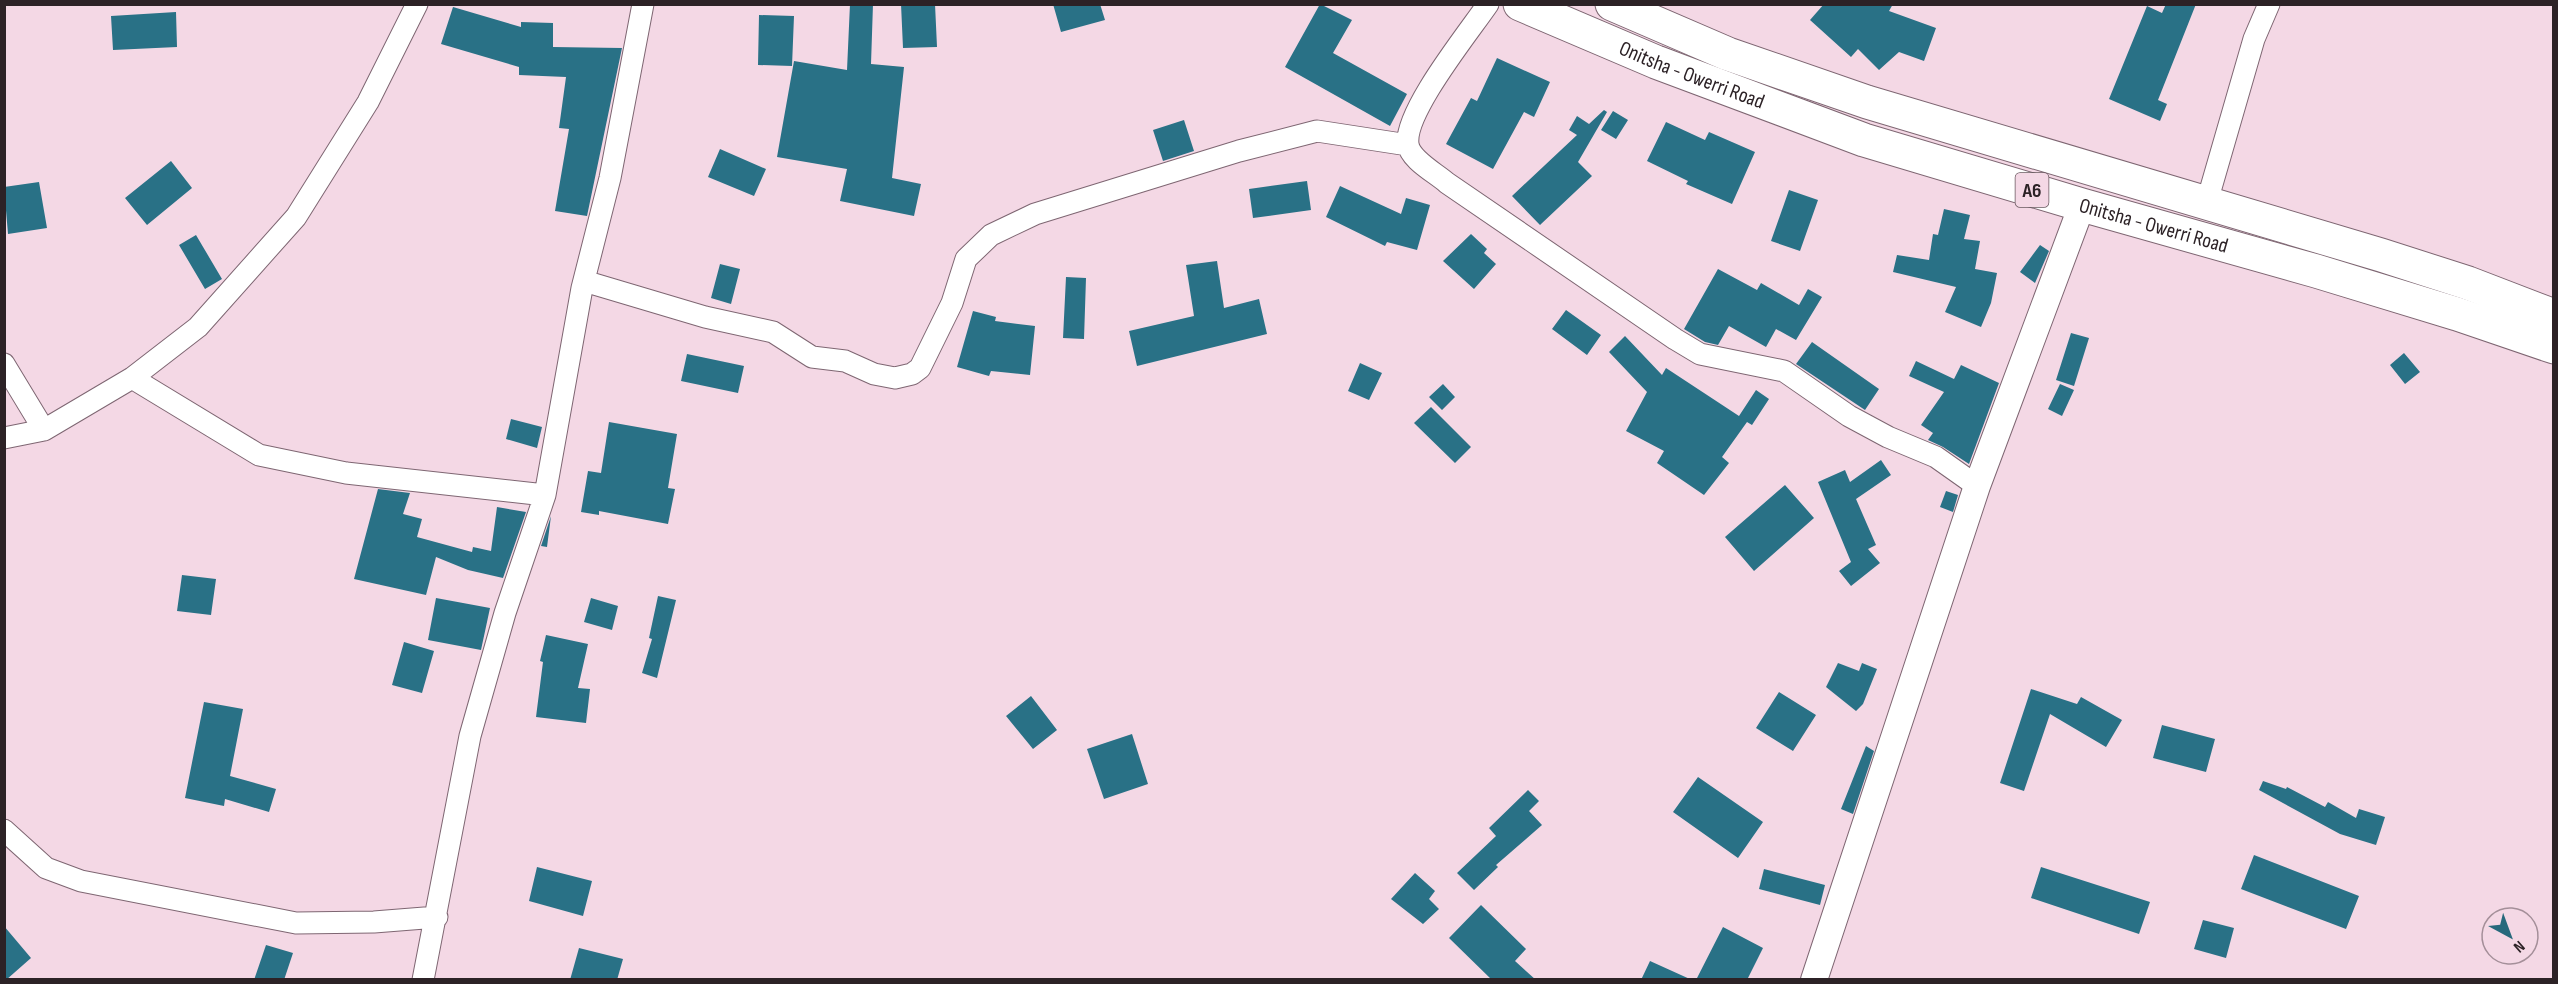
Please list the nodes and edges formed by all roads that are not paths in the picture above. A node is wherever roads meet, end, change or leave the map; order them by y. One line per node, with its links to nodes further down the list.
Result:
1 (417, 4): 14 (street)
2 (643, 4): 10 (street)
3 (1488, 4): 7 (street)
4 (1520, 4): 8 (highway, Onitsha - Owerri Road / A6)
5 (1612, 4): 9 (highway, Onitsha - Owerri Road / A6)
6 (2269, 4): 9 (street)
7 (1408, 145): 10 (street); 17 (street)
8 (2082, 205): 12 (highway, Onitsha - Owerri Road / A6); 17 (street)
9 (2206, 205): 11 (highway, Onitsha - Owerri Road / A6)
10 (584, 281): 18 (street)
11 (2553, 316)
12 (2553, 347)
13 (4, 364): 15 (street)
14 (132, 378): 15 (street); 18 (street)
15 (44, 430): 16 (street)
16 (4, 438)
17 (1977, 486): 22 (street)
18 (545, 495): 20 (street)
19 (4, 831): 20 (street)
20 (437, 917): 21 (street)
21 (423, 980)
22 (1814, 980)

